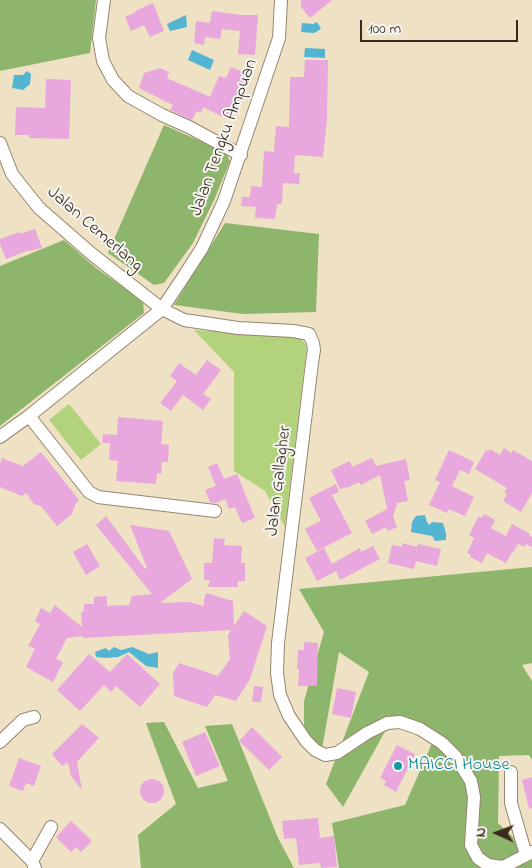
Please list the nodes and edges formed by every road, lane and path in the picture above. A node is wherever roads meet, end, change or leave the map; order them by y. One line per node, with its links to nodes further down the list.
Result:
1 (104, 0): 4 (street)
2 (281, 0): 4 (street, Jalan Tengku Ampuan)
3 (0, 143): 5 (street, Jalan Cemerlang)
4 (241, 155): 5 (street, Jalan Tengku Ampuan)
5 (162, 309): 6 (street, Jalan Tengku Ampuan); 14 (street, Jalan Gallagher)
6 (29, 416): 7 (street, Jalan Tengku Ampuan); 8 (street)
7 (0, 437)
8 (215, 510)
9 (28, 715): 10 (street)
10 (0, 742)
11 (510, 772): 14 (street)
12 (51, 826): 15 (street)
13 (0, 829): 15 (street)
14 (529, 854)
15 (33, 865)

